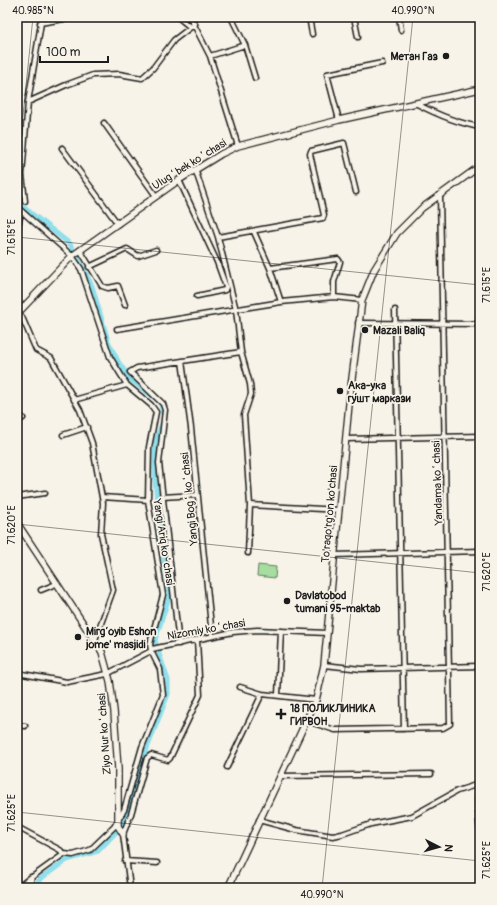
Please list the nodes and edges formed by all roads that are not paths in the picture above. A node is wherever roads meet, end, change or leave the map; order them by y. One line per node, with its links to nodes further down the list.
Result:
1 (42, 17): 9 (street)
2 (76, 17): 9 (street)
3 (178, 17): 11 (street)
4 (190, 17): 10 (street)
5 (231, 17): 15 (street)
6 (309, 17): 13 (street)
7 (354, 17): 14 (street)
8 (399, 17): 12 (street)
9 (40, 23): 20 (street)
10 (195, 24): 11 (street); 16 (street)
11 (190, 28): 20 (street)
12 (401, 30)
13 (312, 34)
14 (358, 37)
15 (245, 45): 16 (street); 18 (street)
16 (210, 56): 25 (street)
17 (382, 63): 22 (street)
18 (255, 78)
19 (480, 89): 21 (street, Ulugʻbek koʻchasi)
20 (28, 102): 33 (street)
21 (417, 104): 22 (street, Ulugʻbek koʻchasi); 24 (street)
22 (339, 120): 25 (street, Ulugʻbek koʻchasi)
23 (104, 123): 32 (street)
24 (480, 127)
25 (238, 146): 28 (street, Ulugʻbek koʻchasi)
26 (62, 148): 36 (street)
27 (479, 168): 31 (street, To'raqo'rg'on ko'chasi)
28 (195, 169): 29 (street, Ulugʻbek koʻchasi); 39 (street)
29 (179, 180): 32 (street, Ulugʻbek koʻchasi); 45 (street)
30 (356, 192): 38 (street)
31 (440, 194): 47 (street, To'raqo'rg'on ko'chasi); 54 (street, Yandama koʻchasi)
32 (156, 196): 36 (street, Ulugʻbek koʻchasi)
33 (25, 201)
34 (17, 207): 35 (street, Yangi Ariq koʻchasi)
35 (22, 212): 37 (street); 42 (street, Yangi Ariq koʻchasi)
36 (118, 224): 40 (street, Ulugʻbek koʻchasi)
37 (17, 231)
38 (254, 232): 39 (street); 44 (street)
39 (218, 237): 50 (street)
40 (80, 250): 42 (street, Ulugʻbek koʻchasi); 43 (street)
41 (156, 250): 43 (street)
42 (72, 256): 52 (street, Ulugʻbek koʻchasi); 60 (street, Yangi Ariq koʻchasi)
43 (89, 266): 49 (street)
44 (270, 268): 46 (street); 48 (street)
45 (197, 296)
46 (334, 297): 47 (street); 48 (street)
47 (362, 300): 53 (street, To'raqo'rg'on ko'chasi)
48 (281, 302): 50 (street)
49 (125, 305)
50 (236, 310): 57 (street); 58 (street)
51 (395, 310): 56 (street)
52 (17, 312): 61 (street)
53 (358, 323): 56 (street); 69 (street, To'raqo'rg'on ko'chasi)
54 (443, 324): 55 (street); 56 (street); 67 (street, Yandama koʻchasi)
55 (480, 324)
56 (396, 325): 68 (street)
57 (117, 329)
58 (241, 352): 59 (street); 76 (street)
59 (182, 360): 71 (street, Yangi Bogʻ koʻchasi); 74 (street)
60 (128, 385): 61 (street); 75 (street, Yangi Ariq koʻchasi)
61 (74, 400): 64 (street)
62 (23, 418): 63 (street)
63 (17, 422)
64 (88, 427): 65 (street); 73 (street)
65 (63, 435)
66 (480, 436): 67 (street)
67 (445, 438): 68 (street); 81 (street, Yandama koʻchasi)
68 (397, 439): 69 (street); 83 (street)
69 (346, 440): 77 (street, To'raqo'rg'on ko'chasi)
70 (45, 493): 72 (street)
71 (197, 495): 74 (street); 89 (street, Yangi Bogʻ koʻchasi)
72 (17, 497)
73 (102, 497): 75 (street); 90 (street)
74 (162, 497): 92 (street)
75 (148, 500): 93 (street, Yangi Ariq koʻchasi)
76 (250, 505): 77 (street); 82 (street)
77 (339, 510): 84 (street, To'raqo'rg'on ko'chasi)
78 (17, 523): 79 (street, Ziyo Nur koʻchasi)
79 (19, 530): 85 (street, Ziyo Nur koʻchasi)
80 (480, 551): 81 (street)
81 (448, 552): 83 (street); 95 (street, Yandama koʻchasi)
82 (248, 553)
83 (401, 553): 84 (street); 97 (street)
84 (336, 555): 88 (street, To'raqo'rg'on ko'chasi)
85 (56, 584): 86 (street); 90 (street, Ziyo Nur koʻchasi)
86 (41, 590)
87 (281, 631): 88 (street, Nizomiy koʻchasi); 89 (street, Nizomiy koʻchasi); 102 (street)
88 (327, 634): 94 (street, To'raqo'rg'on ko'chasi)
89 (212, 636): 91 (street, Nizomiy koʻchasi)
90 (96, 640): 99 (street, Ziyo Nur koʻchasi)
91 (197, 640): 92 (street, Nizomiy koʻchasi); 116 (street)
92 (179, 644): 93 (street, Nizomiy koʻchasi)
93 (152, 650): 99 (street, Nizomiy koʻchasi); 113 (street)
94 (324, 665): 97 (street); 103 (street, To'raqo'rg'on ko'chasi)
95 (450, 666): 96 (street); 97 (street); 107 (street, Yandama koʻchasi)
96 (480, 666)
97 (403, 667): 107 (street)
98 (17, 673): 99 (street, Nizomiy koʻchasi)
99 (107, 674): 113 (street, Ziyo Nur koʻchasi)
100 (240, 687): 101 (street)
101 (262, 694): 102 (street); 108 (street)
102 (278, 695): 103 (street)
103 (316, 700): 104 (street, To'raqo'rg'on ko'chasi)
104 (307, 721): 107 (street, Yandama koʻchasi); 110 (street, To'raqo'rg'on ko'chasi)
105 (17, 725): 106 (street)
106 (25, 726)
107 (404, 729)
108 (227, 767)
109 (431, 774): 110 (street)
110 (280, 776): 112 (street, To'raqo'rg'on ko'chasi)
111 (480, 783): 112 (street); 115 (street)
112 (259, 820): 124 (street, To'raqo'rg'on ko'chasi)
113 (117, 823): 116 (street); 117 (street)
114 (17, 827): 117 (street)
115 (480, 828)
116 (123, 834): 118 (street)
117 (64, 854): 120 (street)
118 (126, 861): 119 (street); 123 (street)
119 (157, 863)
120 (32, 876): 121 (street); 122 (street)
121 (17, 888)
122 (29, 888)
123 (130, 888)
124 (228, 888)

